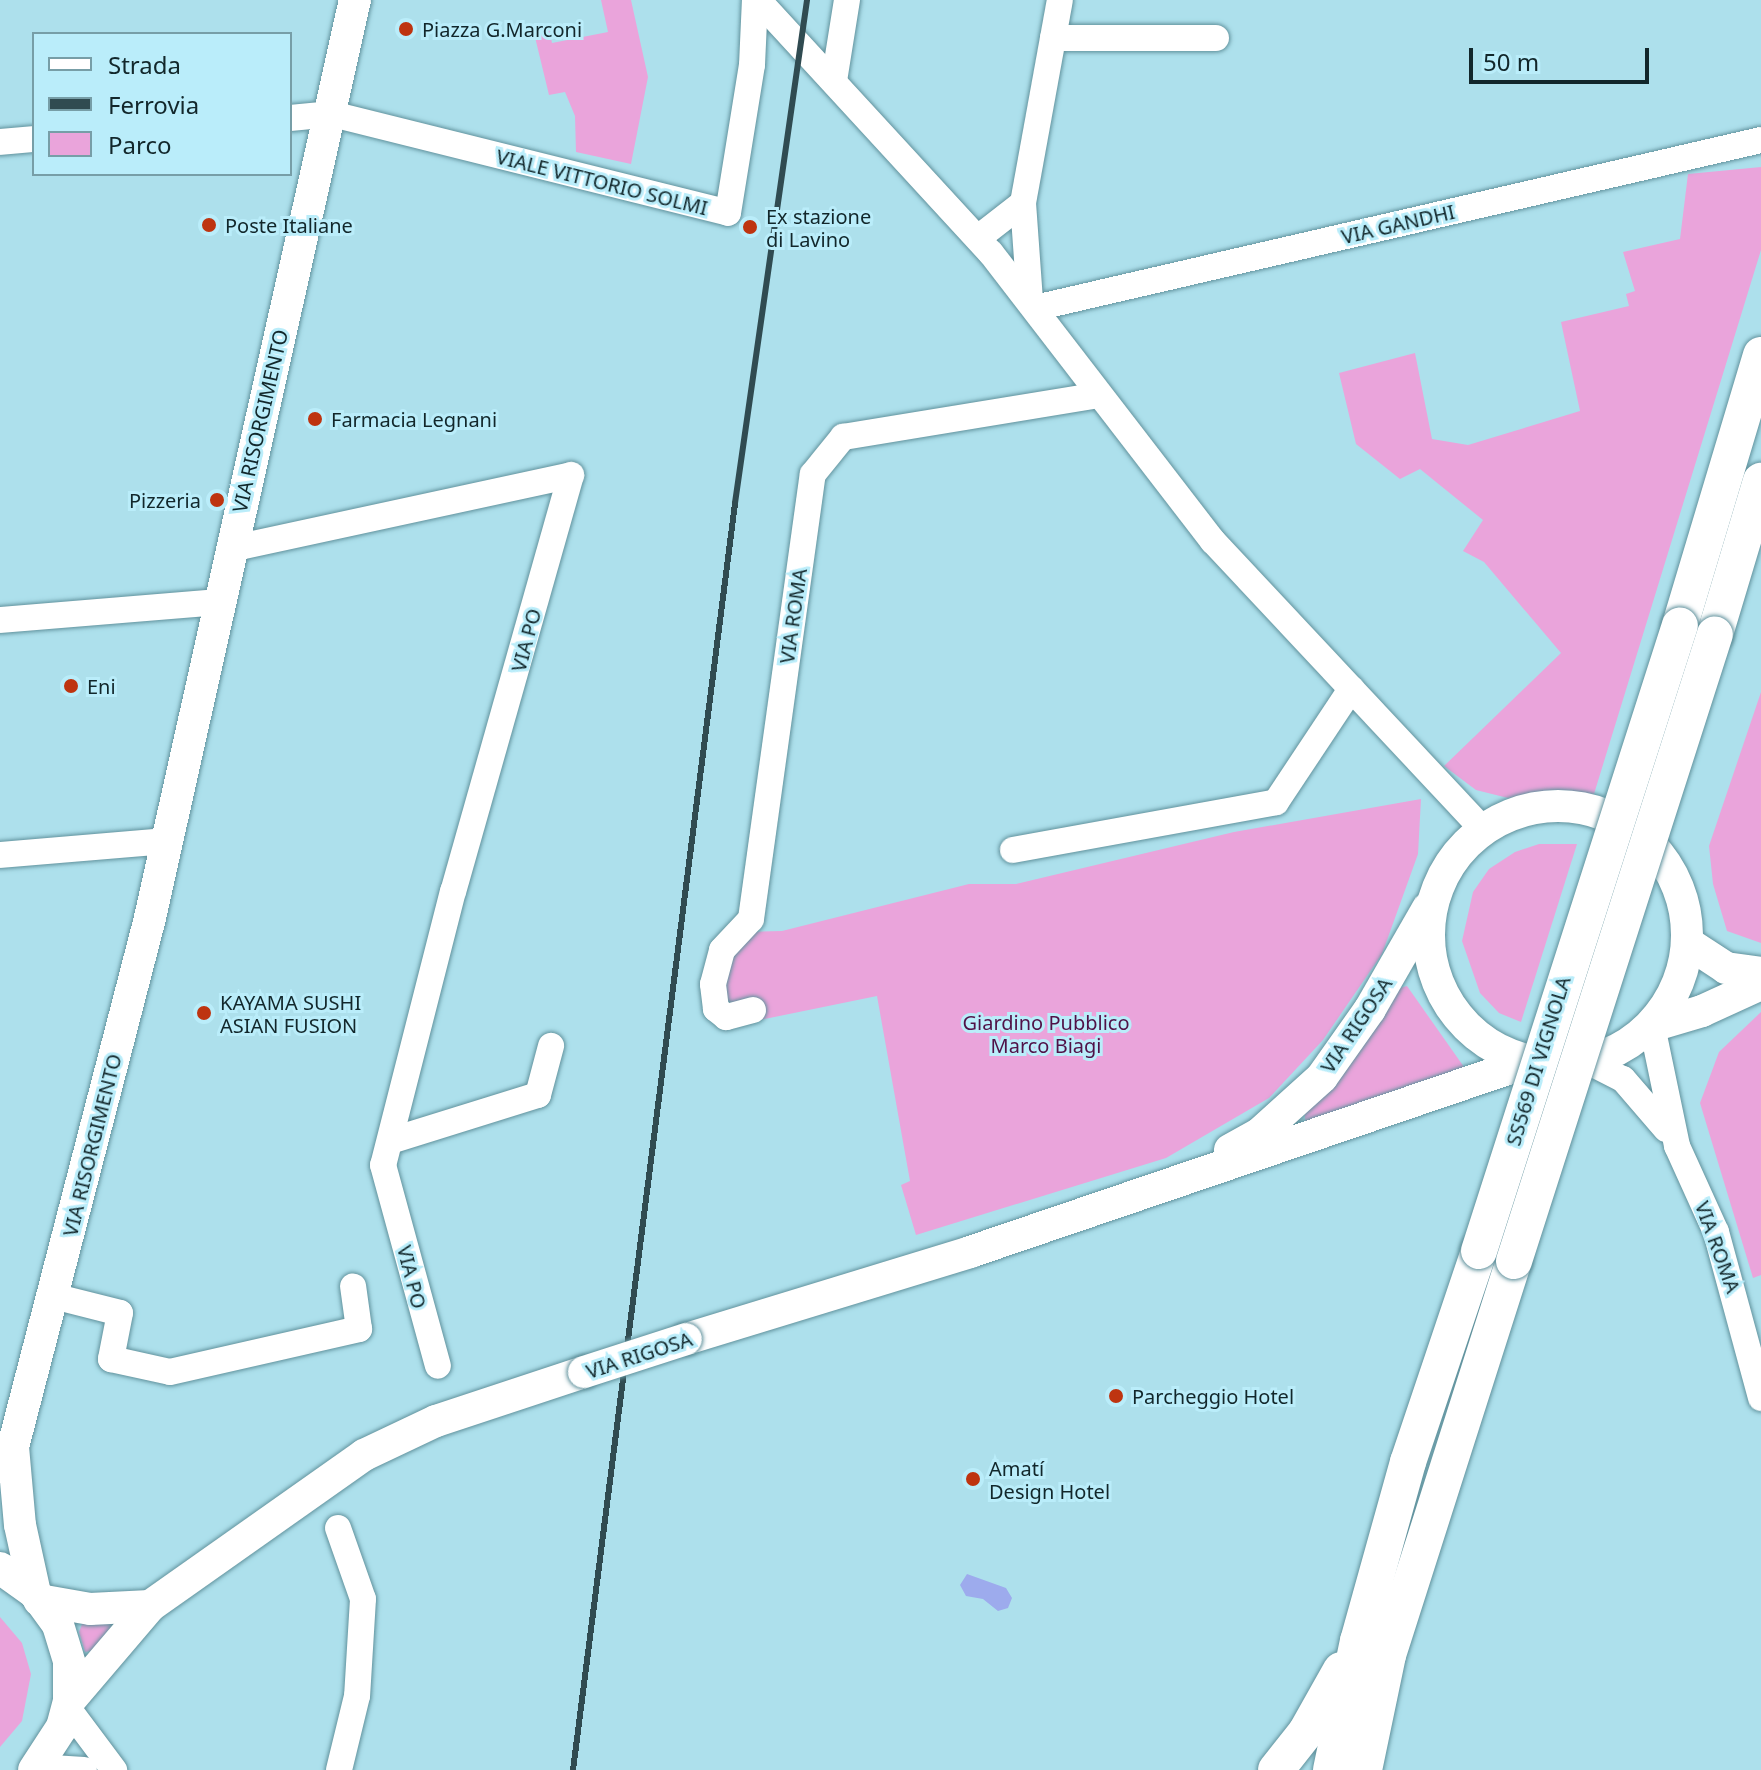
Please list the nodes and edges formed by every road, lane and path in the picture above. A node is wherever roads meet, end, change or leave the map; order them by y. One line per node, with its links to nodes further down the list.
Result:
1 (355, 0): 10 (main road, VIA RISORGIMENTO)
2 (756, 0): 7 (street); 8 (street, VIALE VITTORIO SOLMI)
3 (847, 0): 9 (street)
4 (1060, 0): 5 (street)
5 (1053, 38): 6 (street); 15 (street)
6 (1216, 38)
7 (791, 41): 8 (street); 9 (street)
8 (752, 65): 10 (street, VIALE VITTORIO SOLMI)
9 (834, 81): 16 (street)
10 (332, 114): 11 (street); 21 (main road, VIA RISORGIMENTO)
11 (292, 118)
12 (32, 139): 14 (street)
13 (1761, 140): 17 (street, VIA GANDHI)
14 (0, 142)
15 (1023, 203): 16 (street); 17 (street)
16 (978, 238): 17 (street)
17 (1032, 305): 19 (street)
18 (1761, 355): 50 (highway, SS569 DI VIGNOLA, bridge)
19 (1099, 395): 24 (street); 33 (street, VIA ROMA)
20 (1761, 481): 58 (highway, SS569 DI VIGNOLA, bridge)
21 (230, 549): 22 (main road, VIA RISORGIMENTO); 38 (street, VIA PO)
22 (218, 602): 23 (street); 26 (main road, VIA RISORGIMENTO)
23 (0, 620)
24 (1351, 689): 25 (street); 27 (street)
25 (1483, 830): 29 (main road, VIA ROMA); 30 (main road, VIA ROMA)
26 (165, 841): 28 (street); 42 (main road, VIA RISORGIMENTO)
27 (1013, 850)
28 (0, 855)
29 (1436, 893): 36 (main road, VIA ROMA); 40 (main road, VIA RIGOSA)
30 (1688, 943): 31 (main road); 34 (main road, VIA ROMA)
31 (1761, 973)
32 (1761, 984): 34 (main road)
33 (753, 1010)
34 (1652, 1026): 37 (main road, VIA ROMA); 39 (street, VIA ROMA)
35 (551, 1046): 38 (street)
36 (1528, 1062): 37 (main road, VIA ROMA); 40 (main road, VIA RIGOSA)
37 (1589, 1062): 39 (street, VIA ROMA)
38 (390, 1141): 43 (street, VIA PO)
39 (1677, 1146): 44 (street, VIA ROMA)
40 (1168, 1185): 49 (main road, VIA RIGOSA, bridge)
41 (353, 1286): 42 (street)
42 (53, 1296): 45 (main road, VIA RISORGIMENTO)
43 (438, 1366)
44 (1761, 1398)
45 (7, 1457): 48 (main road, VIA RISORGIMENTO)
46 (338, 1528): 55 (street)
47 (0, 1568): 48 (main road)
48 (37, 1596): 49 (main road); 51 (main road)
49 (150, 1606): 51 (main road, VIA RIGOSA)
50 (1358, 1641): 56 (highway); 57 (highway, SS569 DI VIGNOLA)
51 (68, 1704): 52 (main road); 54 (street)
52 (35, 1768): 53 (street)
53 (84, 1770)
54 (114, 1770)
55 (339, 1770)
56 (1276, 1770)
57 (1331, 1770)
58 (1364, 1770)

